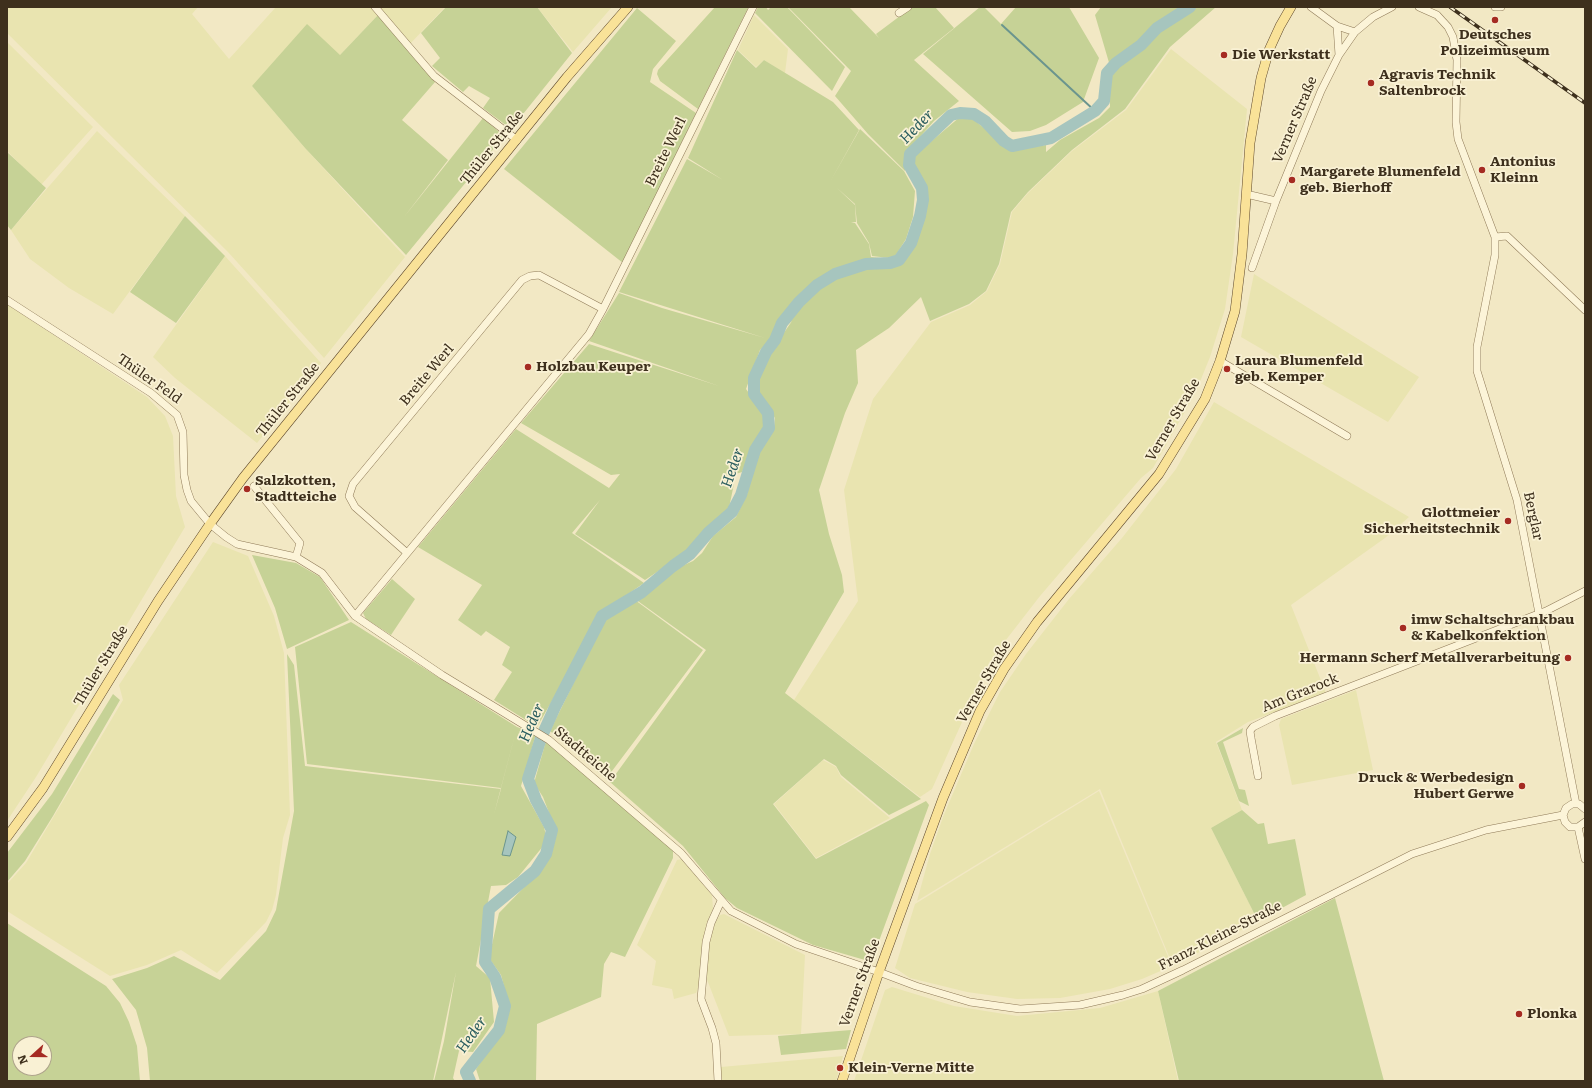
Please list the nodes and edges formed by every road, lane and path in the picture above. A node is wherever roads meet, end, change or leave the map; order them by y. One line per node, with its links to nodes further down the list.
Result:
1 (375, 7): 15 (street)
2 (628, 7): 15 (main road, Thüler Straße)
3 (753, 7): 21 (street, Breite Werl)
4 (908, 7): 11 (street)
5 (1291, 7): 16 (main road, Verner Straße)
6 (1311, 7): 12 (street)
7 (1392, 7): 13 (street)
8 (1419, 7): 18 (street)
9 (1495, 7): 10 (street)
10 (1501, 7)
11 (899, 13)
12 (1338, 26): 13 (street); 14 (street, Verner Straße)
13 (1355, 32): 14 (street)
14 (1339, 55): 17 (street, Verner Straße)
15 (517, 140): 26 (main road, Thüler Straße)
16 (1246, 194): 17 (street); 23 (main road, Verner Straße)
17 (1276, 201): 19 (street, Verner Straße)
18 (1495, 237): 22 (street); 30 (street, Berglar)
19 (1252, 268)
20 (7, 300): 26 (street, Thüler Feld)
21 (603, 309): 27 (street, Breite Werl); 27 (street, Breite Werl)
22 (1585, 310)
23 (1220, 361): 24 (street); 41 (main road, Verner Straße)
24 (1347, 436)
25 (254, 486): 28 (street)
26 (210, 524): 28 (street, Stadtteiche); 38 (main road, Thüler Straße)
27 (406, 552): 31 (street, Breite Werl)
28 (296, 557): 31 (street, Stadtteiche)
29 (1585, 591): 30 (street, Am Grarock)
30 (1540, 614): 32 (street, Am Grarock); 33 (street, Berglar)
31 (356, 616): 40 (street, Stadtteiche)
32 (1258, 776)
33 (1576, 804): 34 (street); 35 (street)
34 (1585, 809)
35 (1563, 814): 37 (street); 41 (street, Franz-Kleine-Straße)
36 (1585, 822): 37 (street)
37 (1578, 827): 39 (street)
38 (7, 837)
39 (1585, 859)
40 (721, 901): 41 (street, Stadtteiche); 42 (street)
41 (879, 972): 43 (main road, Verner Straße)
42 (718, 1081)
43 (842, 1081)

